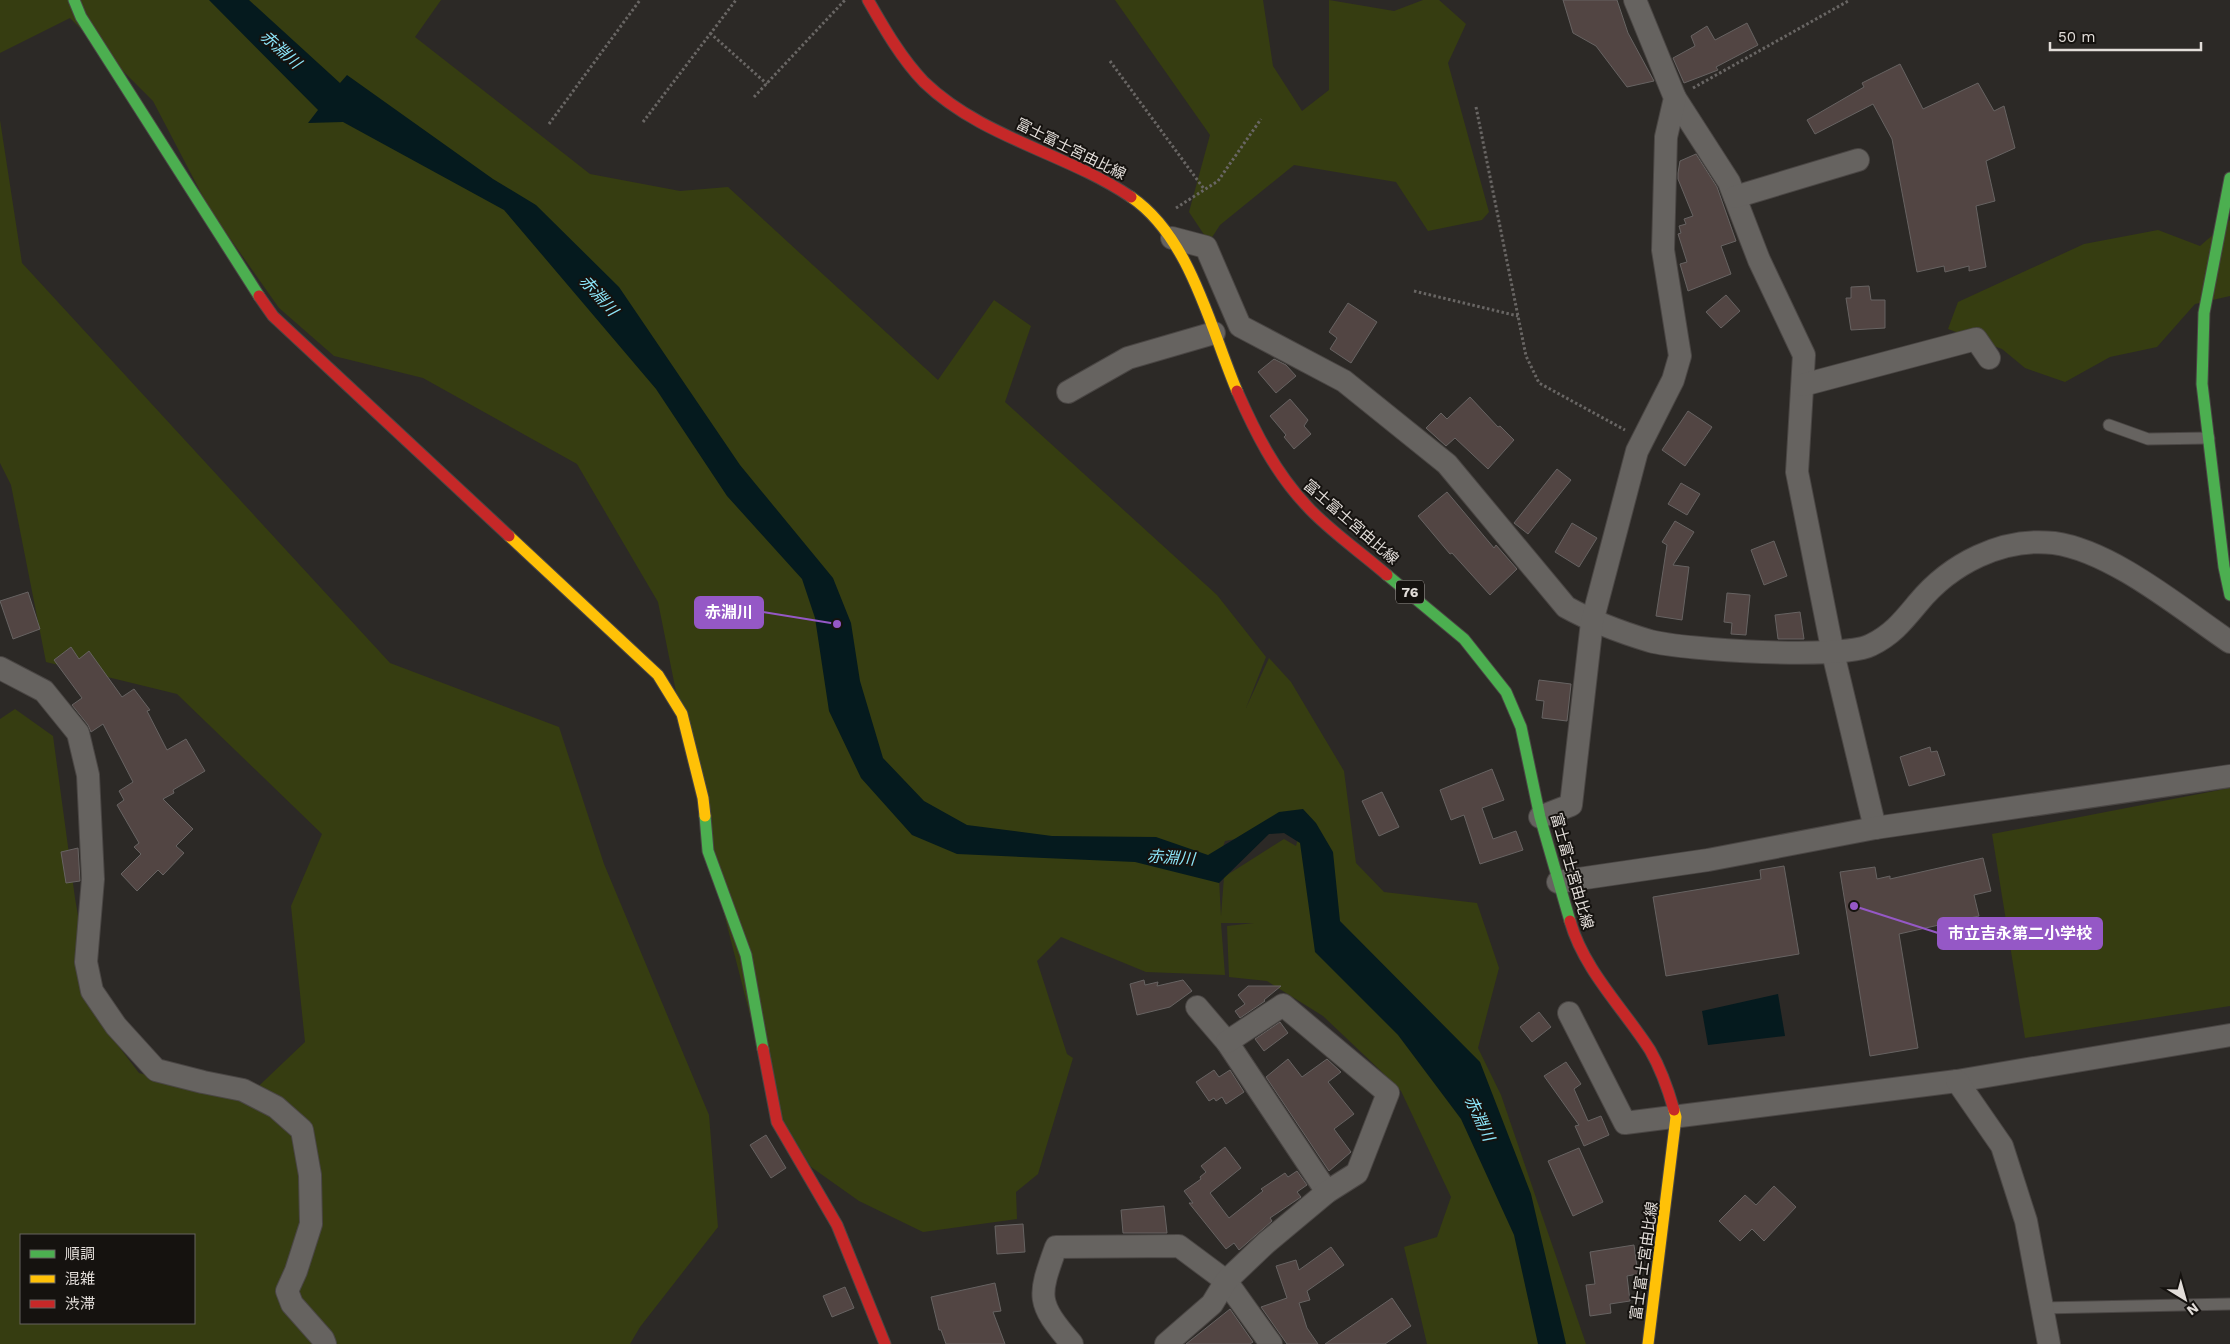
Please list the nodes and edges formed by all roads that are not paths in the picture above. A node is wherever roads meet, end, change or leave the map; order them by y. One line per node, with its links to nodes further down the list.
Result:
1 (74, 0): 35 (street)
2 (868, 0): 8 (street, 富士富士宮由比線 / 76)
3 (1635, 0): 4 (street)
4 (1675, 98): 7 (street); 16 (street)
5 (1858, 160): 7 (street)
6 (2230, 178): 14 (street)
7 (1735, 197): 11 (street)
8 (1172, 238): 9 (street, 富士富士宮由比線 / 76); 16 (street)
9 (1214, 333): 12 (street); 21 (street, 富士富士宮由比線 / 76)
10 (1989, 358): 11 (street)
11 (1802, 385): 18 (street)
12 (1068, 392)
13 (2109, 425): 14 (lane)
14 (2209, 438): 15 (street)
15 (2230, 595)
16 (1592, 622): 18 (street); 21 (street)
17 (2230, 642): 18 (street)
18 (1833, 652): 22 (street)
19 (0, 668): 34 (street)
20 (2230, 776): 22 (street)
21 (1540, 817): 23 (street, 富士富士宮由比線 / 76)
22 (1875, 828): 23 (street)
23 (1558, 882): 29 (street, 富士富士宮由比線 / 76)
24 (1197, 1007): 27 (street)
25 (1569, 1013): 29 (street)
26 (2230, 1035): 28 (street)
27 (1227, 1042): 30 (street); 30 (street)
28 (1957, 1081): 29 (street); 33 (street)
29 (1676, 1117): 39 (street, 富士富士宮由比線 / 76)
30 (1327, 1192): 31 (street)
31 (1226, 1281): 36 (street); 37 (street); 38 (street)
32 (2230, 1304): 33 (lane)
33 (2042, 1308): 40 (street)
34 (325, 1344)
35 (885, 1344)
36 (1072, 1344)
37 (1166, 1344)
38 (1271, 1344)
39 (1648, 1344)
40 (2048, 1344)

